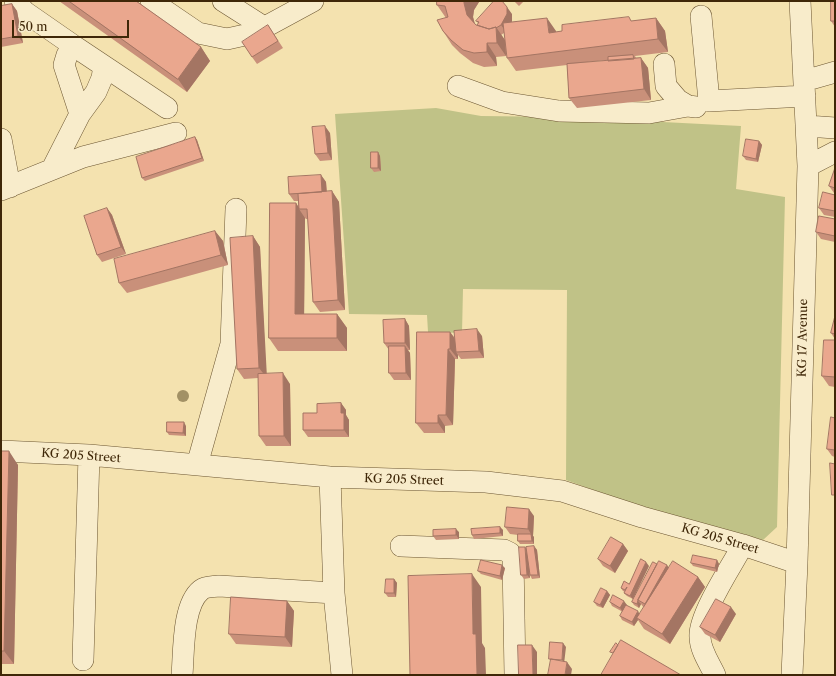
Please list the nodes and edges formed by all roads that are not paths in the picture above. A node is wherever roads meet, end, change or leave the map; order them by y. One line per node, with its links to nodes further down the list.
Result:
1 (15, 1): 8 (street)
2 (151, 1): 7 (street)
3 (223, 1): 7 (street)
4 (800, 1): 13 (street, KG 17 Avenue)
5 (298, 4): 7 (street)
6 (702, 16): 14 (street)
7 (264, 27)
8 (74, 46): 10 (street); 17 (street)
9 (664, 64): 15 (street)
10 (104, 66): 16 (street); 17 (street)
11 (835, 72): 13 (street)
12 (458, 86): 15 (street)
13 (805, 88): 14 (street); 18 (street, KG 17 Avenue)
14 (709, 101): 15 (street)
15 (688, 106)
16 (167, 108)
17 (80, 114): 24 (street)
18 (807, 126): 19 (street); 23 (street, KG 17 Avenue)
19 (835, 128)
20 (176, 133): 24 (street)
21 (1, 139): 25 (street)
22 (835, 152): 23 (street)
23 (808, 166): 33 (street, KG 17 Avenue)
24 (52, 169): 25 (street)
25 (5, 189)
26 (236, 209): 29 (street)
27 (1, 452): 28 (street, KG 205 Street)
28 (89, 455): 29 (street, KG 205 Street); 35 (street)
29 (197, 465): 30 (street, KG 205 Street)
30 (330, 477): 31 (street, KG 205 Street); 34 (street)
31 (743, 545): 33 (street, KG 205 Street); 39 (street)
32 (401, 546): 38 (street)
33 (797, 563): 40 (street, KG 17 Avenue)
34 (334, 593): 36 (street); 37 (street)
35 (83, 660)
36 (182, 675)
37 (342, 675)
38 (515, 675)
39 (715, 675)
40 (792, 675)

